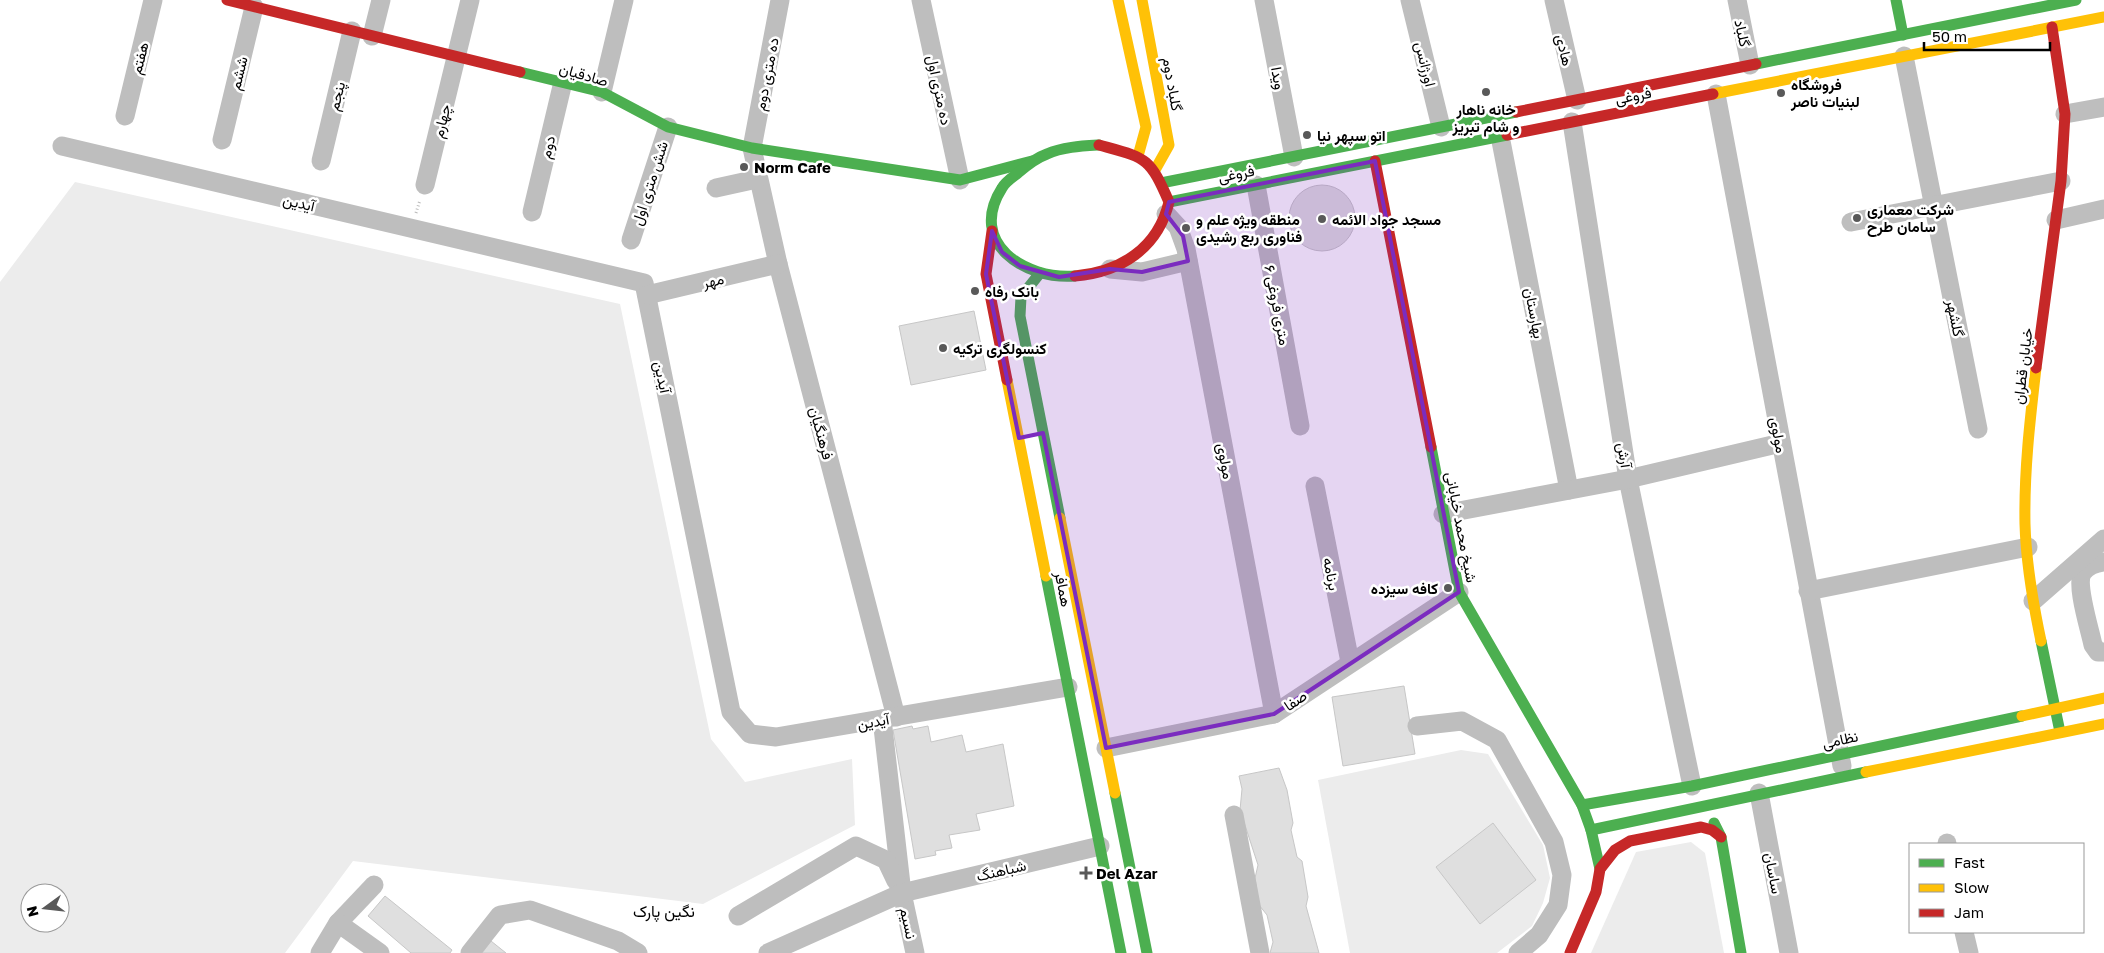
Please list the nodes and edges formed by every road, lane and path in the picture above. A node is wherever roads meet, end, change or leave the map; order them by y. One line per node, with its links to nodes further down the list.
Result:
1 (153, 0): 31 (street, هفتم)
2 (228, 0): 16 (main road, صادقیان)
3 (381, 0): 21 (street)
4 (470, 0): 22 (street, چهارم)
5 (624, 0): 26 (street)
6 (780, 0): 38 (street, ده متری دوم)
7 (921, 0): 48 (street, ده متری اول)
8 (1118, 0): 39 (main road)
9 (1142, 0): 44 (main road, گلباد دوم)
10 (1264, 0): 40 (street, ویدا)
11 (1410, 0): 34 (street, اورژانس)
12 (1554, 0): 28 (street, هادی)
13 (1736, 0): 24 (street, گلباد)
14 (1896, 0): 20 (main road)
15 (2076, 0): 20 (main road, فروغى)
16 (254, 7): 19 (main road, صادقیان); 36 (street, ششم)
17 (2104, 17): 18 (main road, فروغى)
18 (2052, 27): 23 (main road, فروغى); 30 (main road, خیابان قطران)
19 (352, 31): 21 (main road, صادقیان); 41 (street, پنجم)
20 (1902, 35): 24 (main road, فروغى)
21 (372, 36): 22 (main road, صادقیان)
22 (456, 56): 25 (main road, صادقیان); 49 (street, چهارم)
23 (1904, 56): 27 (main road, فروغى); 52 (street, گلشهر)
24 (1750, 65): 28 (main road, فروغى)
25 (563, 82): 26 (main road, صادقیان); 55 (street, دوم)
26 (602, 92): 33 (main road, صادقیان)
27 (1716, 94): 32 (main road, فروغى); 69 (street, مولوی)
28 (1577, 100): 34 (main road, فروغى)
29 (2104, 107): 30 (street)
30 (2065, 114): 46 (main road, خیابان قطران)
31 (124, 116)
32 (1572, 122): 35 (main road, فروغى); 70 (street, آرش)
33 (668, 127): 38 (main road, صادقیان); 60 (street, شش متری اول)
34 (1441, 127): 40 (main road, فروغى)
35 (1500, 136): 43 (main road, فروغى); 72 (street, بهارستان)
36 (222, 140)
37 (62, 146): 58 (street, آیدین)
38 (752, 148): 45 (street, فرهنگیان); 48 (main road, صادقیان)
39 (1138, 156): 42 (main road); 44 (main road)
40 (1294, 157): 47 (main road, فروغى)
41 (321, 161)
42 (1032, 161): 48 (main road); 59 (main road)
43 (1375, 161): 50 (main road, فروغى); 73 (main road, شیخ محمد خیابانی)
44 (1155, 170): 47 (main road)
45 (757, 178): 51 (street); 62 (street, فرهنگیان)
46 (2062, 181): 52 (street); 56 (main road, خیابان قطران)
47 (1161, 183): 53 (main road)
48 (963, 184)
49 (425, 185): 58 (path)
50 (1256, 185): 53 (main road, فروغى); 66 (street, ۶ متری فروغی)
51 (716, 188)
52 (1934, 206): 57 (street); 67 (street, گلشهر)
53 (1167, 208): 61 (street, مولوی); 63 (main road)
54 (2104, 209): 56 (street)
55 (532, 212)
56 (2056, 220): 75 (main road, خیابان قطران)
57 (1852, 222)
58 (410, 228): 65 (street, آیدین)
59 (992, 231): 64 (main road); 68 (main road, همافر)
60 (631, 240)
61 (1188, 261): 63 (street); 85 (street, مولوی)
62 (778, 264): 65 (street, مهر); 86 (street, فرهنگیان)
63 (1110, 269): 64 (main road)
64 (1040, 273): 68 (main road, همافر)
65 (647, 295): 86 (street, آیدین)
66 (1300, 426)
67 (1978, 429)
68 (1031, 435): 82 (main road, همافر); 90 (main road, همافر)
69 (1781, 443): 70 (street); 77 (street, مولوی)
70 (1628, 479): 72 (street); 93 (street, آرش)
71 (1315, 486): 81 (street, برنامه)
72 (1569, 490): 73 (street)
73 (1444, 514): 78 (main road, شیخ محمد خیابانی)
74 (2104, 539): 79 (street)
75 (2028, 547): 77 (street); 79 (main road, خیابان قطران)
76 (2104, 562): 80 (street)
77 (1808, 591): 91 (street, مولوی)
78 (1459, 592): 81 (street, صفا); 95 (main road, شیخ محمد خیابانی)
79 (2033, 601): 84 (main road, خیابان قطران)
80 (2104, 652)
81 (1350, 662): 85 (street, صفا)
82 (1068, 687): 86 (street, آیدین); 100 (main road, همافر)
83 (2104, 698): 84 (main road, نظامی)
84 (2056, 708): 89 (main road, خیابان قطران); 91 (main road, نظامی)
85 (1274, 714): 90 (street, صفا)
86 (889, 718): 103 (street, فرهنگیان)
87 (2104, 724): 89 (main road)
88 (1418, 726): 117 (street)
89 (2060, 732): 92 (main road)
90 (1106, 748): 115 (main road, همافر)
91 (1839, 754): 92 (street, مولوی); 93 (main road, نظامی)
92 (1844, 777): 94 (main road)
93 (1692, 786): 95 (main road, نظامی); 96 (main road)
94 (1760, 793): 96 (main road); 120 (street, ساسان)
95 (1582, 804): 98 (main road, شیخ محمد خیابانی)
96 (1706, 807): 98 (main road); 99 (main road)
97 (1234, 815): 116 (street)
98 (1591, 830): 101 (main road, شیخ محمد خیابانی)
99 (1720, 837): 101 (main road); 119 (main road)
100 (1100, 846): 103 (street, شباهنگ); 114 (main road, همافر)
101 (1600, 869): 118 (main road)
102 (374, 885): 105 (street)
103 (902, 893): 104 (street); 112 (street, شباهنگ); 113 (street, نسیم)
104 (738, 916)
105 (338, 923): 108 (street); 109 (street)
106 (1964, 933): 121 (street)
107 (611, 947): 110 (street); 111 (street)
108 (320, 953)
109 (380, 953)
110 (470, 953)
111 (638, 953)
112 (768, 953)
113 (915, 953)
114 (1121, 953)
115 (1147, 953)
116 (1260, 953)
117 (1518, 953)
118 (1570, 953)
119 (1740, 953)
120 (1789, 953)
121 (1968, 953)

